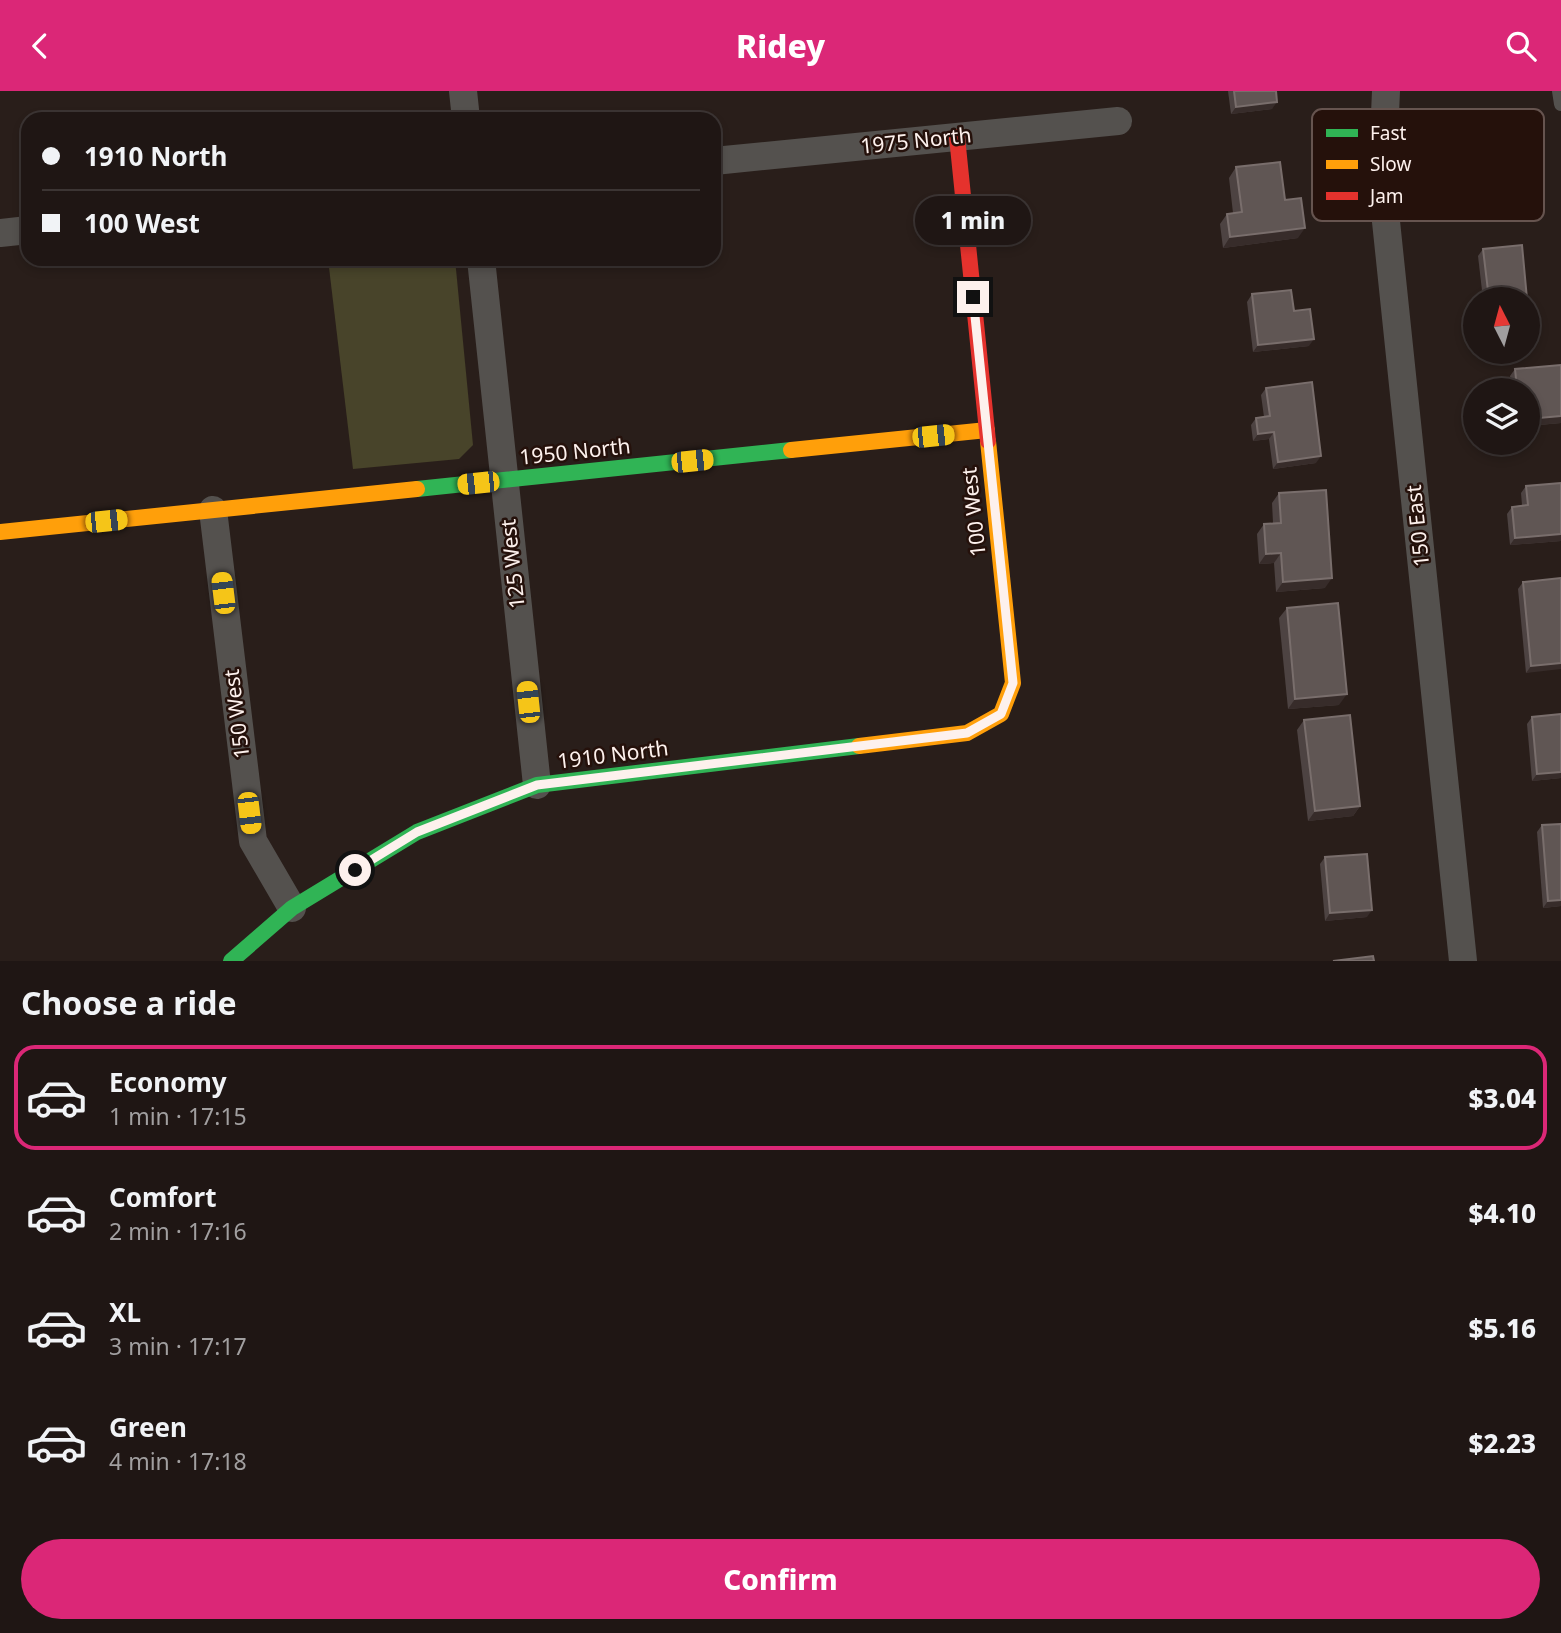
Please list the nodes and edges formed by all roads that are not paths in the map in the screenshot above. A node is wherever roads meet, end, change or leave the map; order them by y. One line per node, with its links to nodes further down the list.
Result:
1 (463, 91): 6 (street)
2 (1386, 91): 5 (street, 150 East)
3 (1559, 91): 4 (lane)
4 (1561, 104)
5 (1385, 109)
6 (465, 112)
7 (1118, 121): 8 (street, 1975 North)
8 (957, 137): 9 (street, 1975 North); 14 (street, 100 West)
9 (721, 161)
10 (1386, 221): 22 (street, 150 East)
11 (21, 231): 12 (street)
12 (0, 233)
13 (482, 266): 15 (street, 125 West)
14 (987, 430): 15 (street, 1950 North); 18 (street, 100 West)
15 (505, 480): 16 (street, 1950 North); 19 (street, 125 West)
16 (213, 510): 17 (street, 1950 North); 20 (street, 150 West)
17 (0, 532)
18 (1001, 714): 19 (street, 1910 North)
19 (537, 785): 20 (street, 1910 North)
20 (292, 908): 21 (street, 1910 North)
21 (230, 961)
22 (1463, 961)

